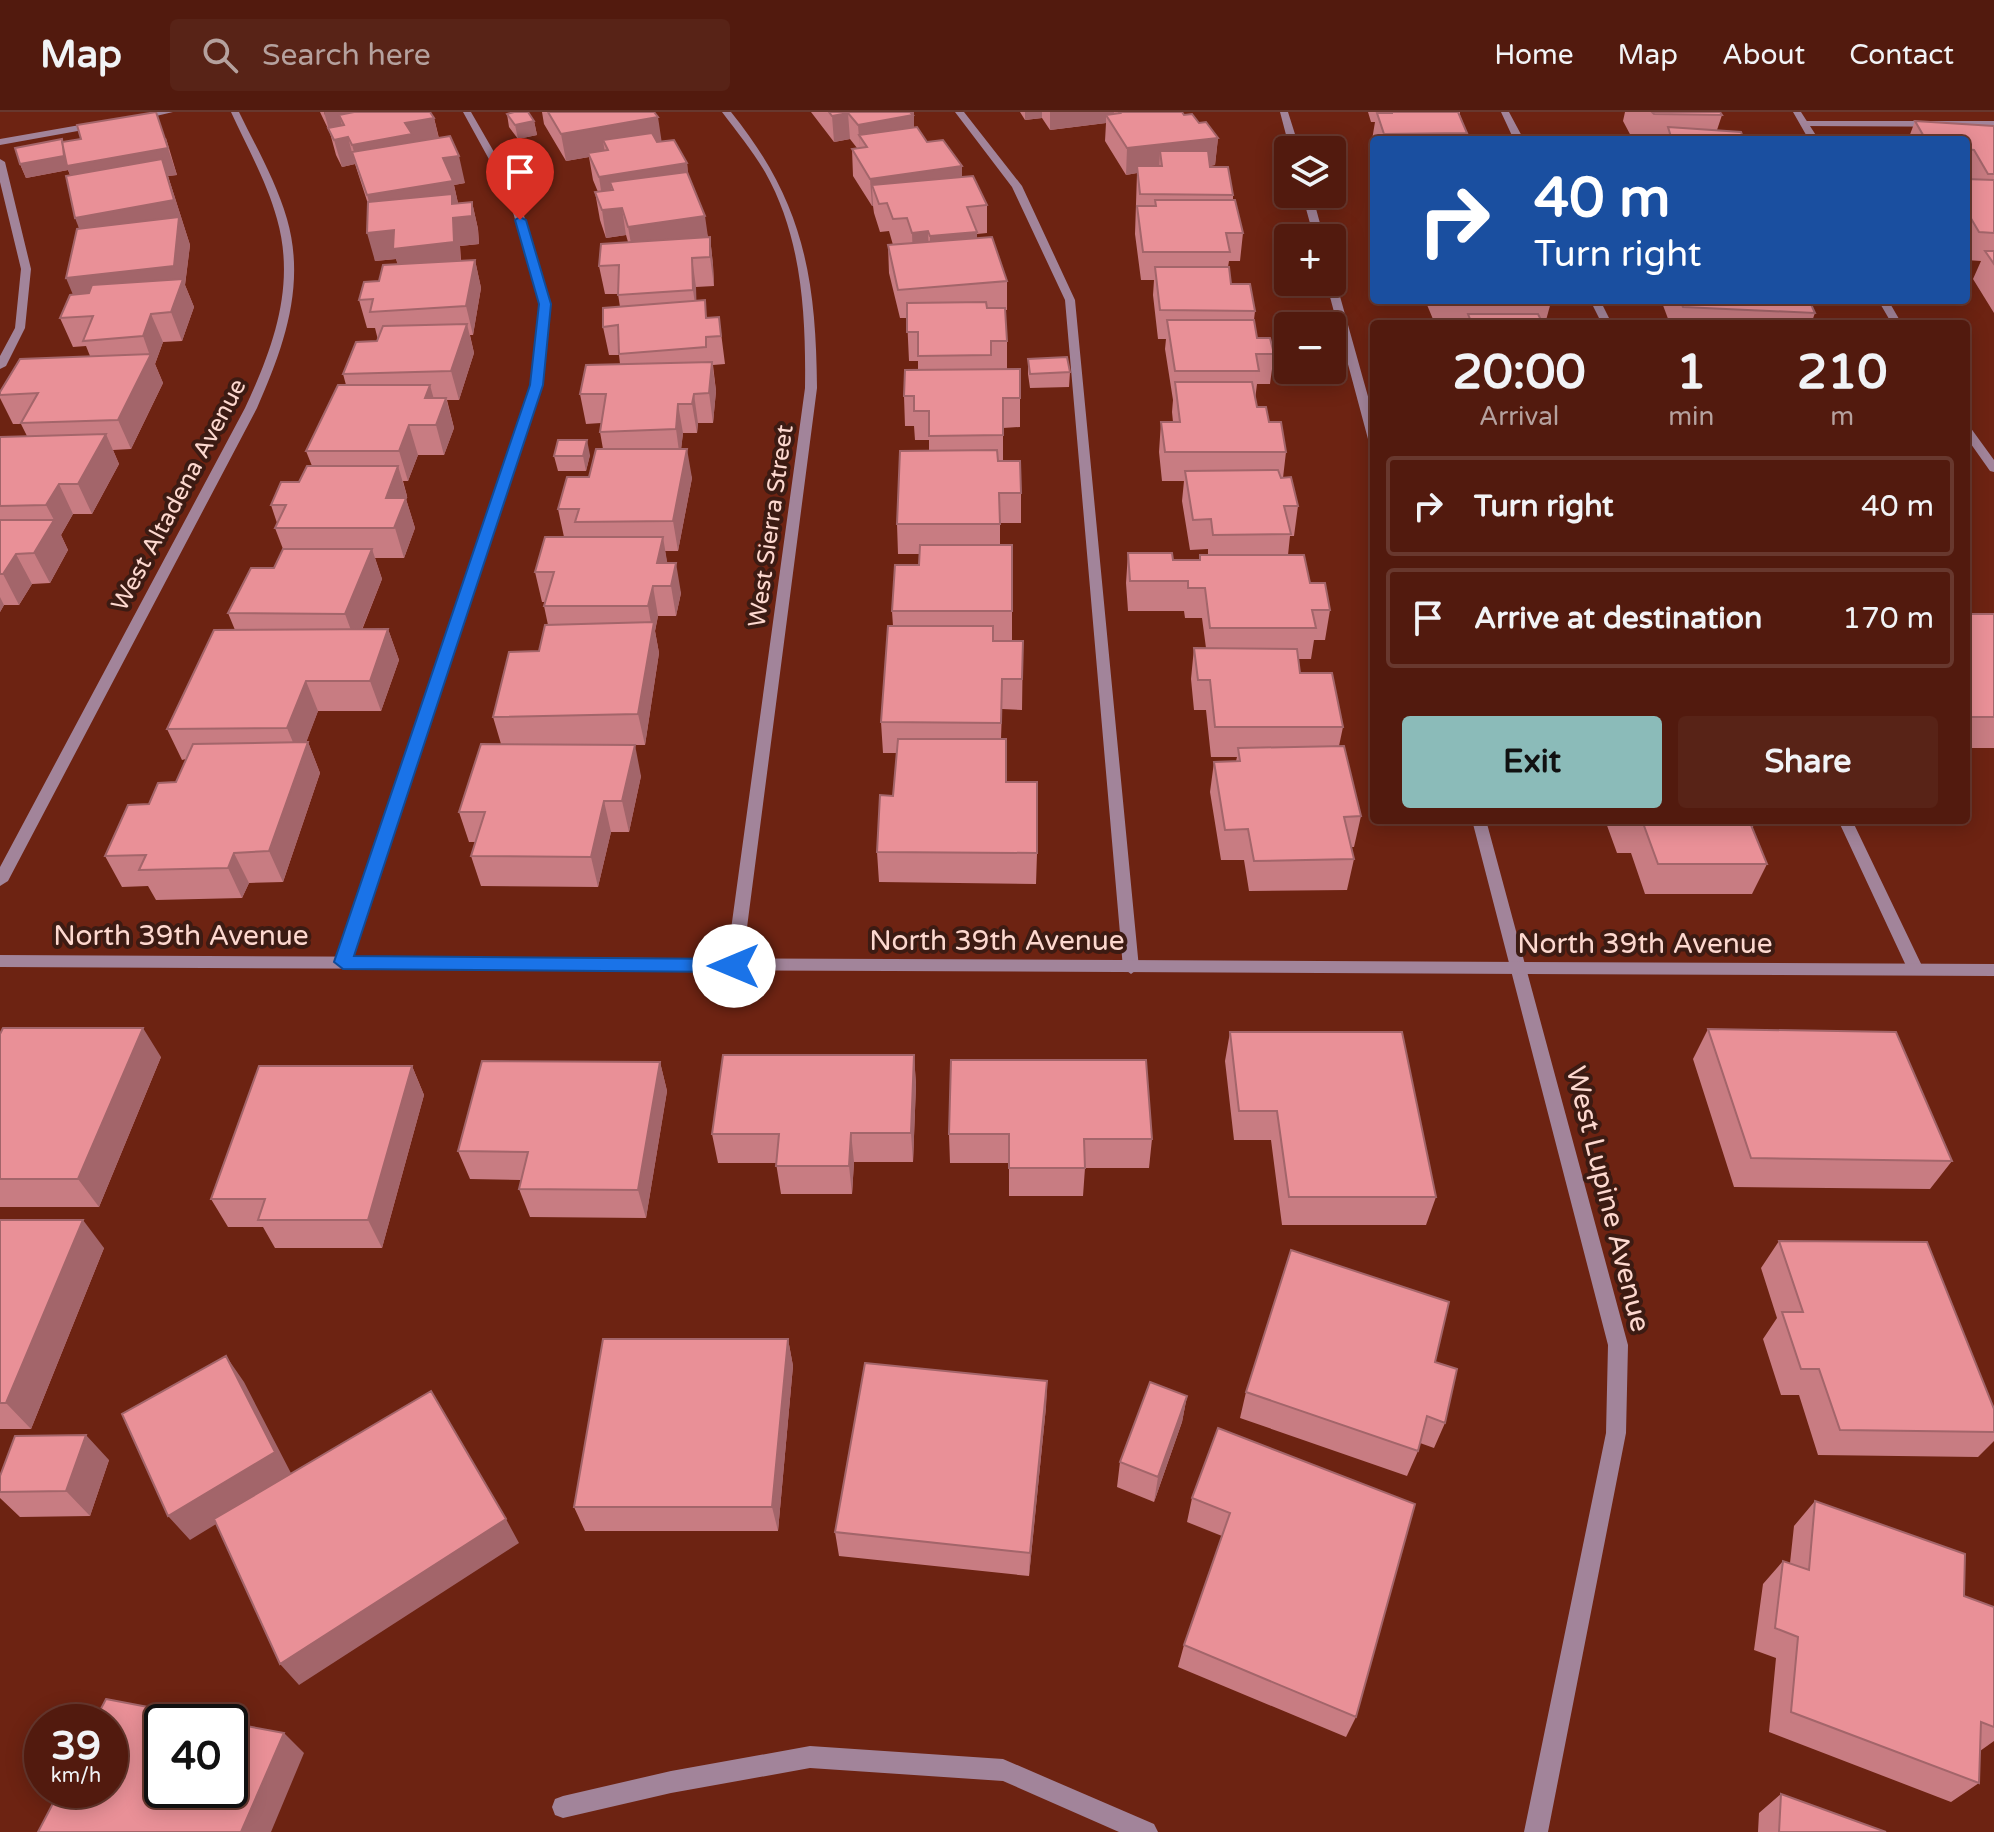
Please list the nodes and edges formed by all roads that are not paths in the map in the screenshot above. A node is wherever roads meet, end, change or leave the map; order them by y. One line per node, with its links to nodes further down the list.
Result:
1 (169, 112): 9 (street)
2 (235, 112): 25 (street, West Altadena Avenue)
3 (467, 112): 27 (street)
4 (726, 112): 28 (street, West Sierra Street)
5 (959, 112): 29 (street)
6 (1284, 112): 13 (street)
7 (1505, 112): 14 (street)
8 (1797, 112): 11 (street)
9 (123, 120)
10 (108, 123): 16 (street)
11 (1805, 123): 12 (street); 15 (street)
12 (1994, 124)
13 (1291, 136)
14 (1517, 136)
15 (1812, 136)
16 (0, 142)
17 (0, 162): 19 (street)
18 (1335, 296): 20 (street)
19 (0, 366)
20 (1370, 424)
21 (1970, 435): 22 (street)
22 (1994, 468)
23 (1480, 824): 30 (street, West Lupine Avenue)
24 (1847, 824): 31 (street)
25 (0, 881)
26 (0, 961): 27 (street, North 39th Avenue)
27 (343, 962): 28 (street, North 39th Avenue)
28 (734, 966): 29 (street, North 39th Avenue)
29 (1131, 968): 30 (street, North 39th Avenue)
30 (1520, 970): 31 (street, North 39th Avenue); 35 (street, West Lupine Avenue)
31 (1916, 970): 32 (street, North 39th Avenue)
32 (1994, 970)
33 (563, 1807): 34 (street)
34 (1146, 1832)
35 (1536, 1832)

